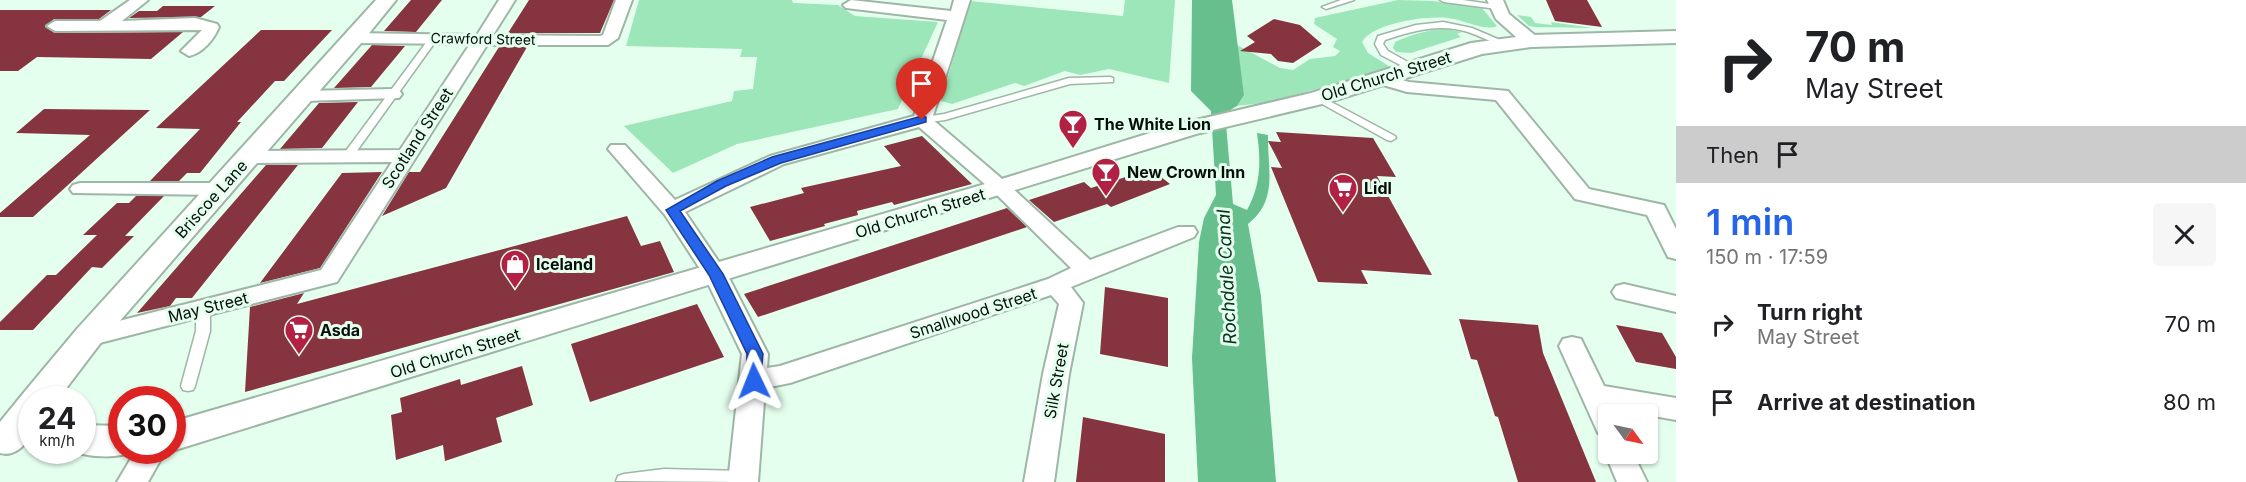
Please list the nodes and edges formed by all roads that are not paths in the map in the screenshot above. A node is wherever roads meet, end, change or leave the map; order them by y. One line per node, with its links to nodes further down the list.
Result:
1 (140, 0): 12 (street)
2 (386, 0): 14 (street, Briscoe Lane)
3 (507, 0): 16 (street, Scotland Street)
4 (624, 0): 16 (street, Crawford Street)
5 (1350, 0): 9 (lane)
6 (1444, 0): 7 (lane)
7 (1496, 3): 17 (street)
8 (850, 5): 10 (street)
9 (1326, 7)
10 (959, 8): 26 (street)
11 (55, 26): 12 (street)
12 (104, 26): 19 (street)
13 (1676, 37): 17 (street, Old Church Street)
14 (355, 38): 15 (street, Crawford Street); 24 (street, Briscoe Lane)
15 (434, 38): 16 (street, Crawford Street); 23 (lane)
16 (480, 41): 29 (street, Scotland Street)
17 (1531, 41): 18 (street, Old Church Street)
18 (1503, 43): 20 (street, Old Church Street); 20 (lane)
19 (189, 51)
20 (1412, 69): 21 (street, Old Church Street)
21 (1379, 78): 25 (street, Old Church Street); 37 (street)
22 (1110, 80): 26 (lane)
23 (393, 94): 24 (street); 31 (lane)
24 (303, 96): 30 (street, Briscoe Lane)
25 (1318, 98): 27 (lane); 32 (street, Old Church Street)
26 (922, 120): 32 (street); 35 (street)
27 (1392, 138)
28 (618, 149): 35 (street)
29 (404, 156): 31 (street); 40 (street, Scotland Street)
30 (249, 157): 31 (street); 34 (street, Briscoe Lane)
31 (347, 157)
32 (1001, 188): 38 (street); 39 (street, Old Church Street)
33 (80, 189): 34 (street)
34 (219, 189): 45 (street, Briscoe Lane)
35 (672, 210): 39 (street)
36 (1186, 232): 38 (street, Smallwood Street)
37 (1676, 252)
38 (1087, 270): 41 (street, Smallwood Street)
39 (716, 274): 47 (street); 53 (street, Old Church Street)
40 (329, 276): 44 (street, May Street)
41 (1056, 285): 47 (street, Smallwood Street); 59 (street, Silk Street)
42 (1624, 292): 43 (street)
43 (1676, 304)
44 (203, 308): 45 (street, May Street); 49 (lane)
45 (87, 337): 48 (street, Briscoe Lane)
46 (1572, 346): 50 (street)
47 (754, 381): 56 (street)
48 (48, 386)
49 (188, 386)
50 (1596, 395): 51 (street); 52 (street)
51 (1600, 404)
52 (1676, 409)
53 (186, 432)
54 (143, 464): 58 (street)
55 (1624, 464): 60 (street)
56 (743, 480): 57 (lane)
57 (624, 481)
58 (132, 482)
59 (1039, 482)
60 (1632, 482)

